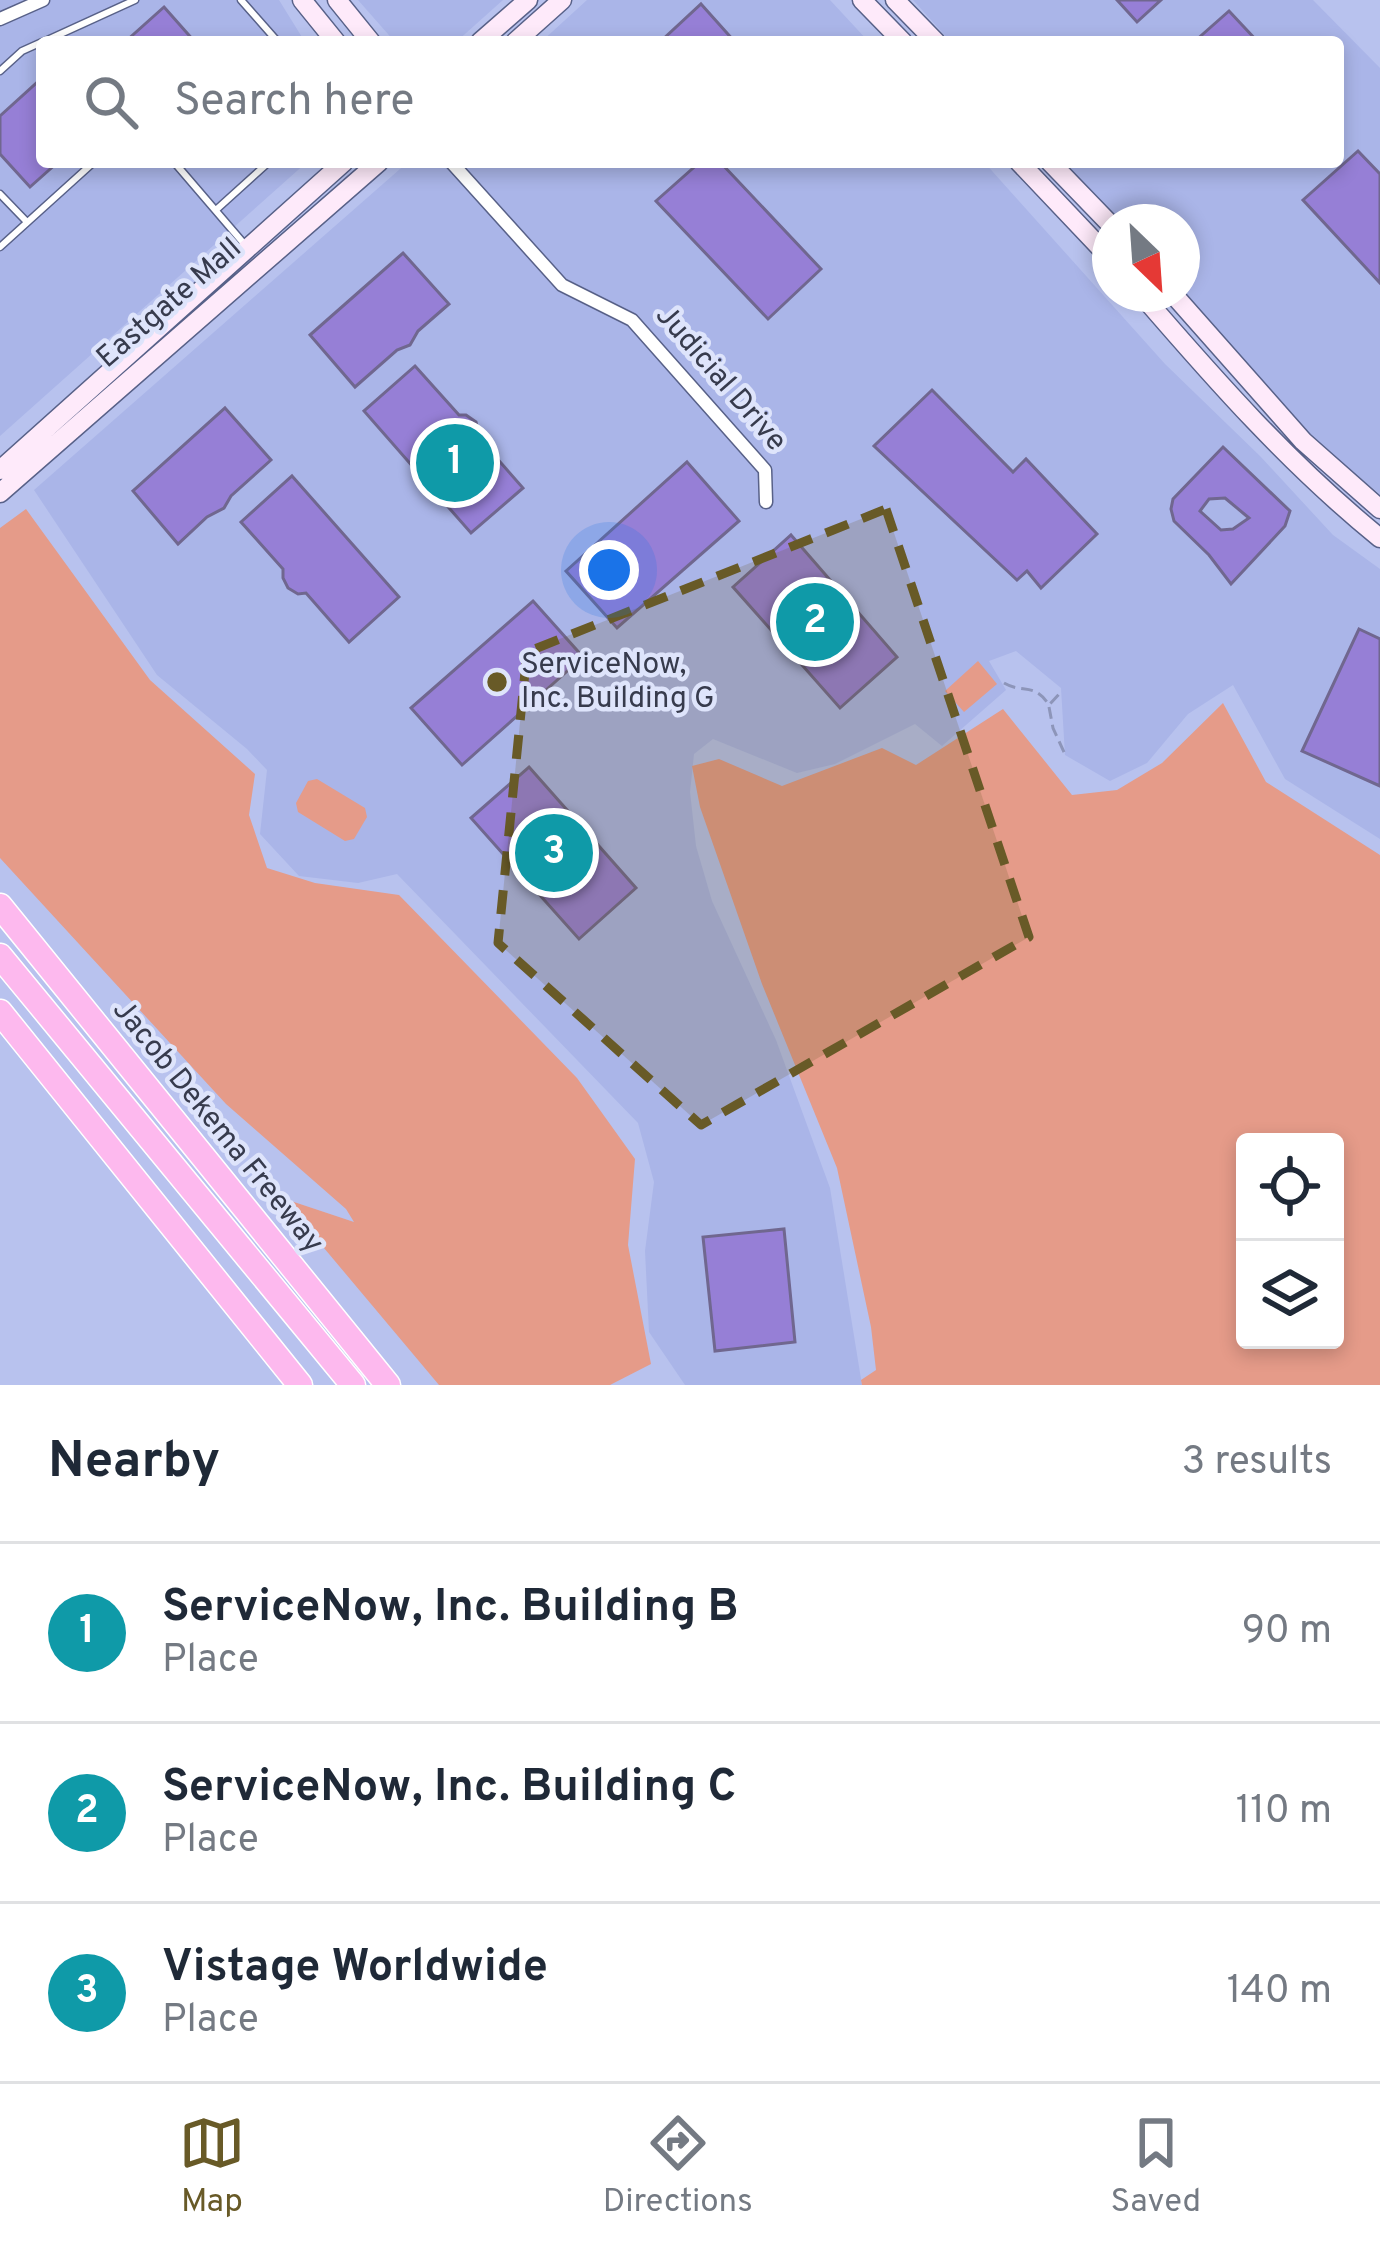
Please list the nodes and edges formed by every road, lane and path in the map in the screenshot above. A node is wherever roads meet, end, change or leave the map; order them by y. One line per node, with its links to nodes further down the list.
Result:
1 (43, 0): 10 (street)
2 (135, 0): 11 (lane)
3 (241, 0): 12 (lane)
4 (302, 0): 13 (main road)
5 (337, 0): 14 (main road)
6 (528, 0): 15 (main road)
7 (562, 0): 16 (main road)
8 (862, 0): 17 (main road)
9 (895, 0): 18 (main road)
10 (0, 19)
11 (55, 36)
12 (273, 36)
13 (330, 36)
14 (366, 36)
15 (487, 36)
16 (522, 36)
17 (896, 36)
18 (930, 36)
19 (36, 45): 20 (lane)
20 (0, 70)
21 (87, 168): 32 (lane)
22 (180, 168): 31 (lane)
23 (262, 168): 31 (lane)
24 (337, 168): 35 (main road, Eastgate Mall)
25 (372, 168): 39 (main road, Eastgate Mall)
26 (456, 168): 40 (street, Judicial Drive)
27 (1025, 168): 33 (main road)
28 (1056, 168): 30 (main road)
29 (0, 194): 32 (lane)
30 (1092, 205)
31 (217, 208): 35 (lane)
32 (27, 223): 34 (lane)
33 (1092, 239)
34 (0, 247)
35 (248, 247): 38 (main road, Eastgate Mall)
36 (1157, 312): 42 (main road)
37 (1189, 312): 41 (main road)
38 (0, 470)
39 (0, 493)
40 (766, 502)
41 (1380, 509)
42 (1380, 538)
43 (1004, 683): 45 (path)
44 (1061, 692): 45 (path)
45 (1049, 705): 46 (path)
46 (1064, 752)
47 (0, 906): 55 (highway, Jacob Dekema Freeway)
48 (0, 956): 54 (highway)
49 (0, 971): 53 (highway)
50 (0, 1012): 51 (highway)
51 (283, 1373): 52 (highway)
52 (300, 1385)
53 (338, 1385)
54 (352, 1385)
55 (388, 1385)

